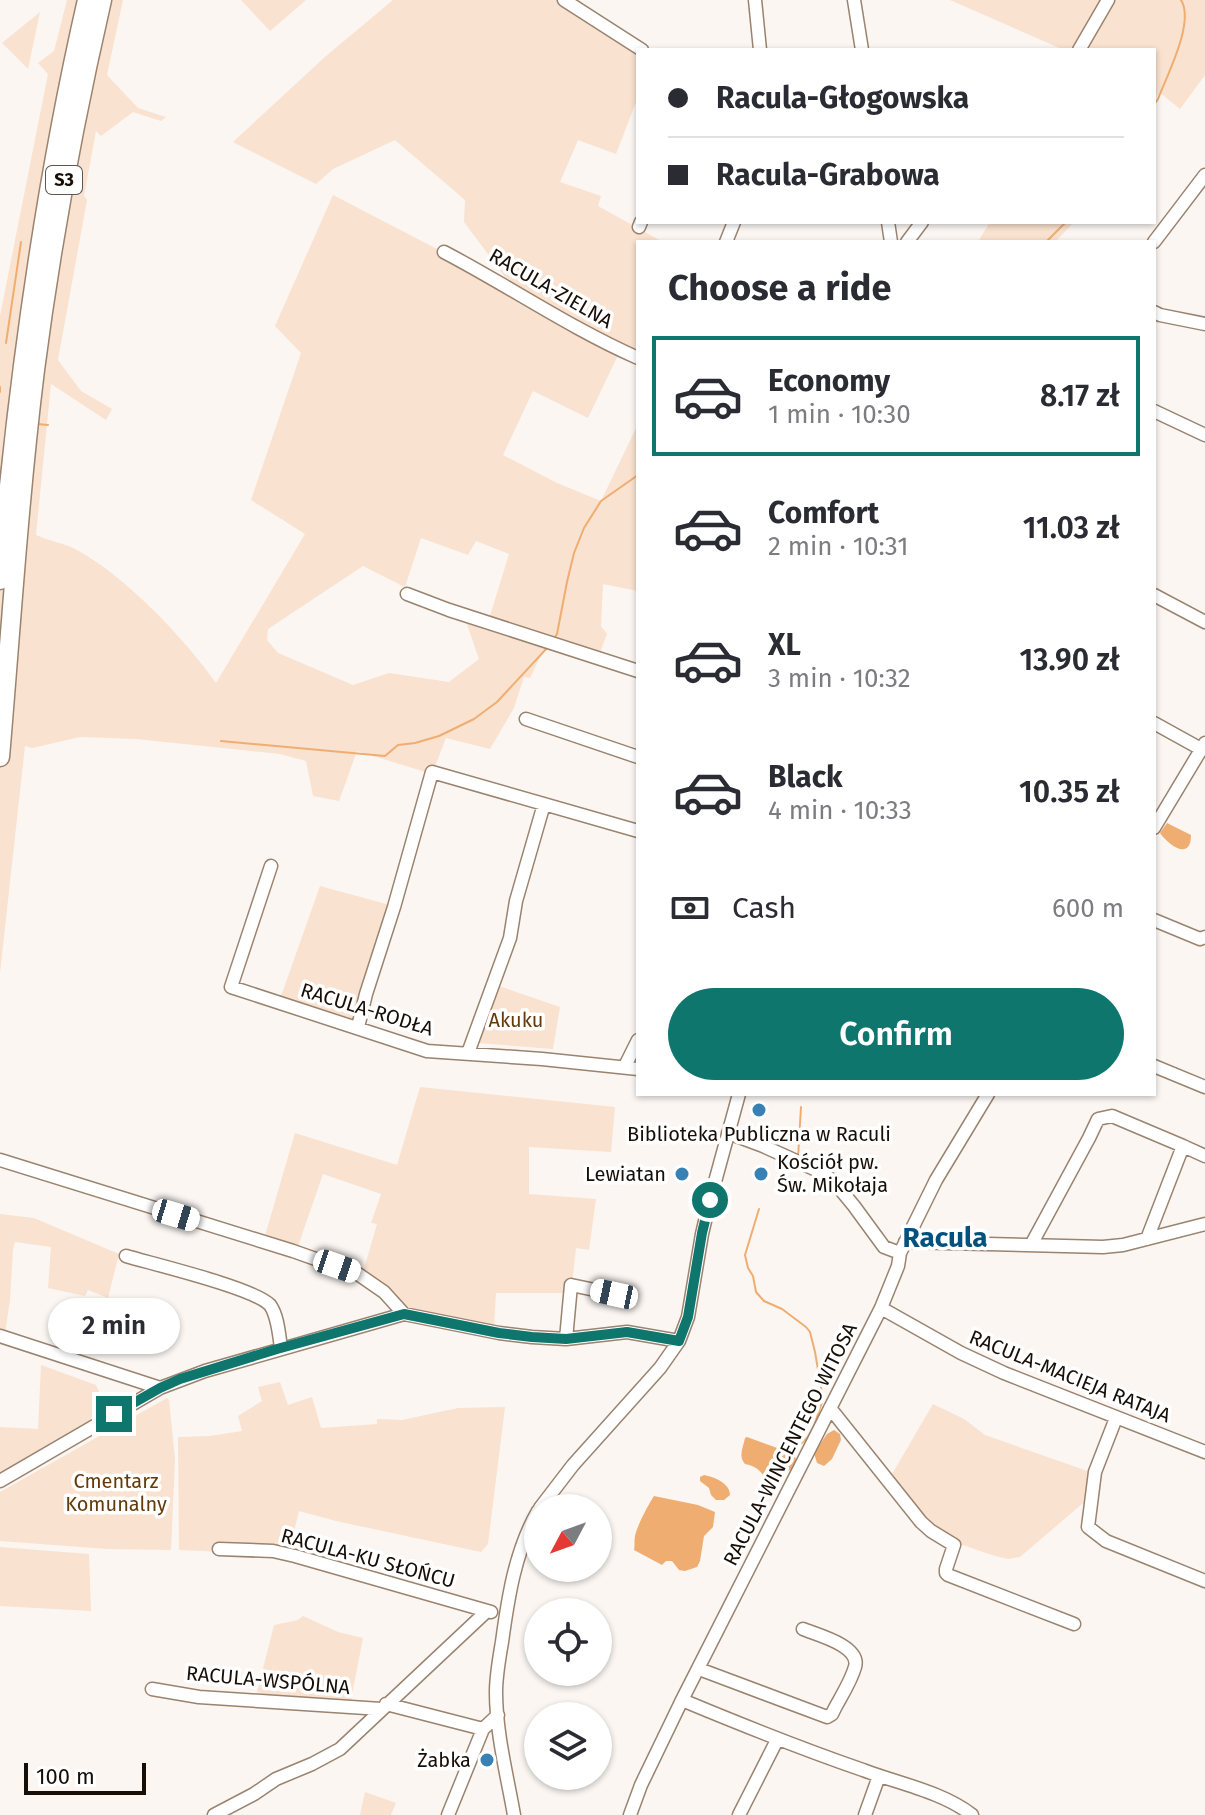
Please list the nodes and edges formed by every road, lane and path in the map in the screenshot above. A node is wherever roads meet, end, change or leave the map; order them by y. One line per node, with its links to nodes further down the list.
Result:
1 (87, 0): 17 (highway, S3)
2 (102, 0): 17 (highway, S3)
3 (564, 0): 7 (street)
4 (854, 0): 9 (street)
5 (1108, 0): 10 (street)
6 (751, 2): 8 (street)
7 (639, 48)
8 (760, 48)
9 (862, 48)
10 (1080, 48)
11 (1203, 182): 12 (street)
12 (1156, 240)
13 (444, 252): 16 (street, RACULA-ZIELNA)
14 (1156, 313): 15 (street)
15 (1205, 324)
16 (636, 357)
17 (29, 367): 20 (highway, S3); 29 (highway, S3)
18 (1156, 412): 19 (street)
19 (1205, 435)
20 (0, 580)
21 (407, 594): 24 (street)
22 (1156, 596): 23 (street)
23 (1205, 622)
24 (636, 670)
25 (526, 719): 28 (street)
26 (1156, 724): 27 (street)
27 (1203, 746): 31 (street)
28 (636, 756)
29 (0, 757)
30 (544, 804): 32 (street); 36 (street); 37 (street)
31 (1156, 822)
32 (636, 830)
33 (271, 866): 36 (street, RACULA-RODŁA)
34 (1156, 921): 35 (street)
35 (1205, 937)
36 (358, 1027): 37 (street, RACULA-RODŁA)
37 (468, 1053): 39 (street, RACULA-RODŁA)
38 (1156, 1067): 40 (street)
39 (632, 1068)
40 (1205, 1087)
41 (734, 1096): 43 (street)
42 (987, 1096): 50 (street, RACULA-WINCENTEGO WITOSA)
43 (728, 1133): 50 (street); 57 (street)
44 (1183, 1146): 45 (street); 48 (street); 49 (street)
45 (1205, 1156)
46 (0, 1160): 54 (street)
47 (1205, 1224): 48 (street)
48 (1147, 1239): 49 (street)
49 (1031, 1245): 50 (street)
50 (902, 1248): 53 (street, RACULA-WINCENTEGO WITOSA)
51 (126, 1256): 58 (street)
52 (614, 1294): 56 (street)
53 (881, 1308): 60 (street, RACULA-WINCENTEGO WITOSA); 61 (street, RACULA-MACIEJA RATAJA)
54 (404, 1314): 56 (street); 58 (street)
55 (0, 1336): 59 (street)
56 (566, 1339): 57 (street)
57 (679, 1341): 64 (street)
58 (281, 1348): 59 (street)
59 (160, 1388): 63 (street)
60 (830, 1408): 70 (street); 72 (street, RACULA-WINCENTEGO WITOSA)
61 (1116, 1418): 62 (street, RACULA-MACIEJA RATAJA); 67 (street)
62 (1205, 1452)
63 (0, 1481)
64 (551, 1494)
65 (524, 1542): 69 (street)
66 (219, 1549): 68 (street, RACULA-KU SŁOŃCU)
67 (1205, 1581)
68 (487, 1611): 69 (street, RACULA-KU SŁOŃCU); 75 (street)
69 (506, 1615): 76 (street)
70 (1074, 1624)
71 (803, 1629): 72 (street)
72 (699, 1669): 74 (street, RACULA-WINCENTEGO WITOSA)
73 (152, 1689): 75 (street, RACULA-WSPÓLNA)
74 (682, 1700): 78 (street); 83 (street, RACULA-WINCENTEGO WITOSA)
75 (384, 1706): 77 (street, RACULA-WSPÓLNA); 80 (street)
76 (498, 1715): 77 (street); 82 (street)
77 (483, 1729): 81 (street)
78 (777, 1740): 79 (street); 84 (street)
79 (879, 1776): 85 (street); 86 (street)
80 (214, 1815)
81 (448, 1815)
82 (514, 1815)
83 (630, 1815)
84 (739, 1815)
85 (865, 1815)
86 (972, 1815)

